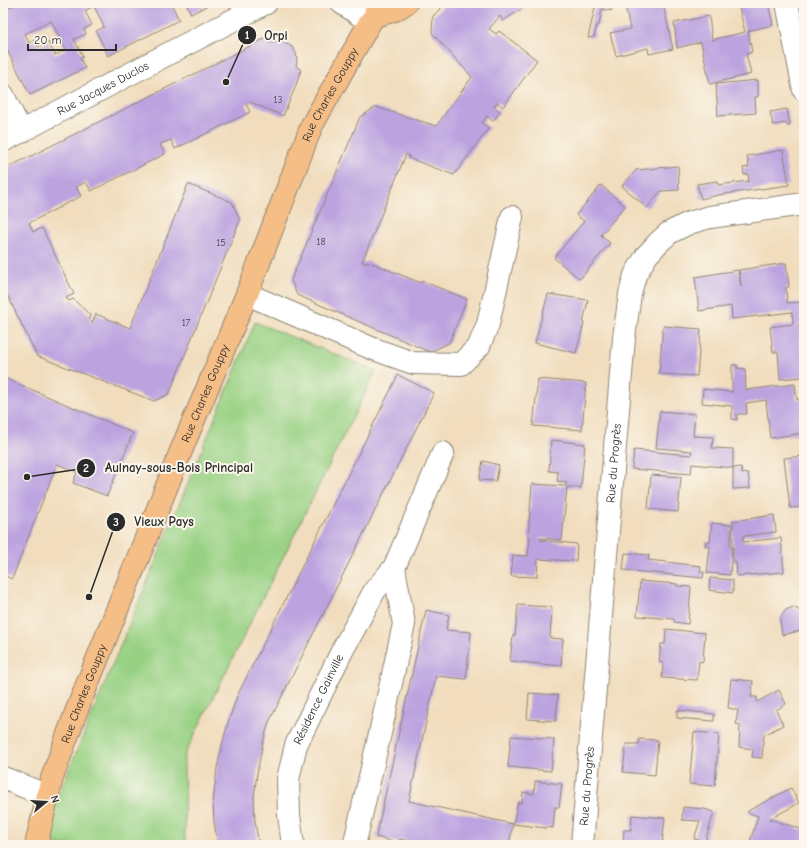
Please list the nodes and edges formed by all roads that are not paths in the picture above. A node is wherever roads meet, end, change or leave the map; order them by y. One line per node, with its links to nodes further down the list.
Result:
1 (266, 3): 8 (street, Rue Jacques Duclos)
2 (342, 3): 5 (street)
3 (406, 3): 5 (main road)
4 (787, 3): 6 (street)
5 (374, 14): 11 (main road, Rue Charles Gouppy)
6 (804, 90)
7 (3, 94): 8 (street)
8 (12, 136)
9 (804, 204): 19 (street, Rue du Progrès)
10 (512, 217): 11 (street)
11 (247, 294): 15 (main road, Rue Charles Gouppy)
12 (443, 453): 13 (street, Résidence Gainville)
13 (394, 568): 17 (street, Résidence Gainville); 18 (street)
14 (3, 778): 15 (street)
15 (50, 787): 16 (main road, Rue Charles Gouppy)
16 (36, 845)
17 (293, 845)
18 (355, 845)
19 (582, 845)

